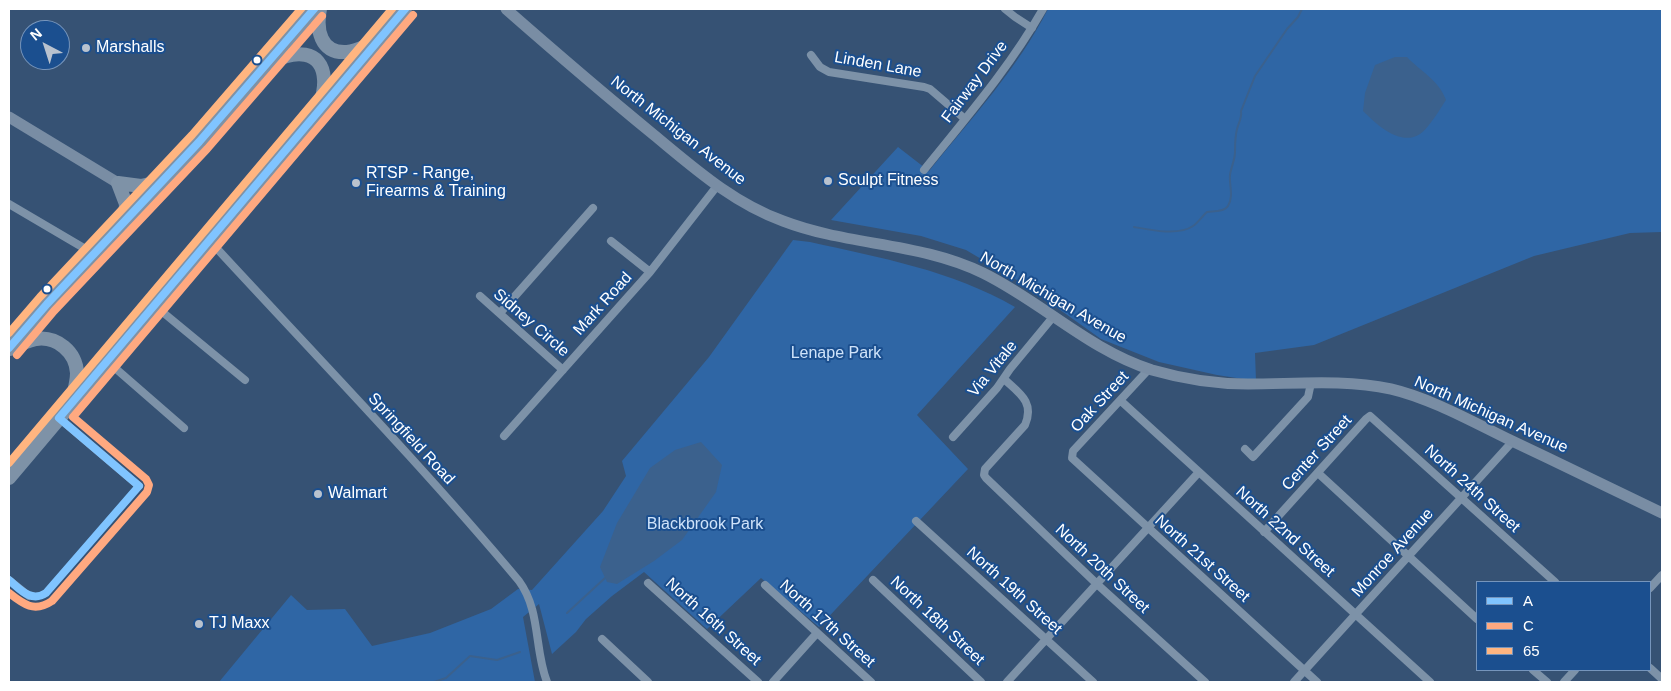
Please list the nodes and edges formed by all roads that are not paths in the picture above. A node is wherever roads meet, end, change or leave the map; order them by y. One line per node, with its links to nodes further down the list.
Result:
1 (314, 9): 10 (highway)
2 (320, 9): 8 (highway)
3 (405, 9): 8 (highway)
4 (506, 9): 17 (street, North Michigan Avenue)
5 (1005, 9): 7 (street)
6 (1043, 9): 7 (street, Fairway Drive)
7 (1032, 28): 13 (street, Fairway Drive)
8 (376, 42): 11 (highway)
9 (811, 55): 13 (street, Linden Lane)
10 (266, 65): 11 (highway); 15 (highway)
11 (320, 108): 21 (highway)
12 (9, 117): 16 (street)
13 (965, 118): 14 (street, Fairway Drive)
14 (924, 170)
15 (164, 180): 16 (highway); 20 (highway)
16 (118, 183): 20 (highway)
17 (717, 186): 24 (street, Mark Road); 28 (street, North Michigan Avenue)
18 (9, 204): 23 (street)
19 (593, 208): 27 (street)
20 (125, 222): 23 (highway)
21 (209, 240): 26 (highway); 75 (street, Springfield Road)
22 (611, 241): 24 (street)
23 (94, 254): 29 (highway)
24 (650, 272): 32 (street, Mark Road)
25 (480, 296): 27 (street, Sidney Circle)
26 (154, 306): 30 (highway); 34 (street)
27 (500, 313): 32 (street, Sidney Circle)
28 (1053, 317): 31 (street, North Michigan Avenue); 33 (street, Via Vitale)
29 (9, 349): 37 (highway)
30 (107, 361): 37 (highway); 40 (street)
31 (1149, 369): 35 (street, North Michigan Avenue); 36 (street, Oak Street)
32 (563, 370): 41 (street, Mark Road)
33 (1004, 379): 42 (street, Via Vitale); 61 (street, North 20th Street)
34 (245, 380)
35 (1311, 383): 43 (street, North Michigan Avenue); 44 (street)
36 (1121, 401): 45 (street, Oak Street); 46 (street, North 22nd Street)
37 (72, 404): 39 (highway)
38 (1370, 416): 47 (street, Center Street); 50 (street, North 24th Street)
39 (59, 418): 48 (highway); 49 (street)
40 (184, 428)
41 (504, 436)
42 (953, 437)
43 (1513, 441): 50 (street, Monroe Avenue); 51 (street, North Michigan Avenue)
44 (1245, 449)
45 (1073, 455): 53 (street, North 21st Street)
46 (1199, 472): 53 (street); 54 (street, North 22nd Street)
47 (1318, 473): 54 (street, Center Street); 55 (street)
48 (9, 478)
49 (139, 486)
50 (1462, 498): 55 (street, Monroe Avenue); 59 (street, North 24th Street)
51 (1662, 513)
52 (916, 520): 69 (street, North 19th Street)
53 (1148, 528): 61 (street); 71 (street, North 21st Street)
54 (1264, 532): 65 (street, North 22nd Street)
55 (1409, 556): 65 (street, Monroe Avenue); 66 (street)
56 (1662, 575): 63 (street)
57 (9, 580): 64 (street)
58 (873, 580): 80 (street, North 18th Street)
59 (1554, 581)
60 (648, 583): 77 (street, North 16th Street)
61 (1097, 584): 69 (street); 83 (street, North 20th Street)
62 (765, 586): 67 (street, North 17th Street)
63 (1651, 587)
64 (29, 596)
65 (1356, 615): 71 (street, Monroe Avenue); 86 (street, North 22nd Street)
66 (1476, 617)
67 (818, 634): 78 (street); 79 (street, North 17th Street)
68 (602, 639): 76 (street)
69 (1046, 639): 81 (street); 82 (street, North 19th Street)
70 (1651, 669): 74 (street)
71 (1304, 671): 84 (street, Monroe Avenue); 85 (street, North 21st Street)
72 (1534, 671): 87 (street)
73 (1574, 671): 88 (street)
74 (1662, 679)
75 (547, 682)
76 (648, 682)
77 (758, 682)
78 (773, 682)
79 (871, 682)
80 (981, 682)
81 (1007, 682)
82 (1093, 682)
83 (1205, 682)
84 (1294, 682)
85 (1317, 682)
86 (1430, 682)
87 (1547, 682)
88 (1564, 682)

